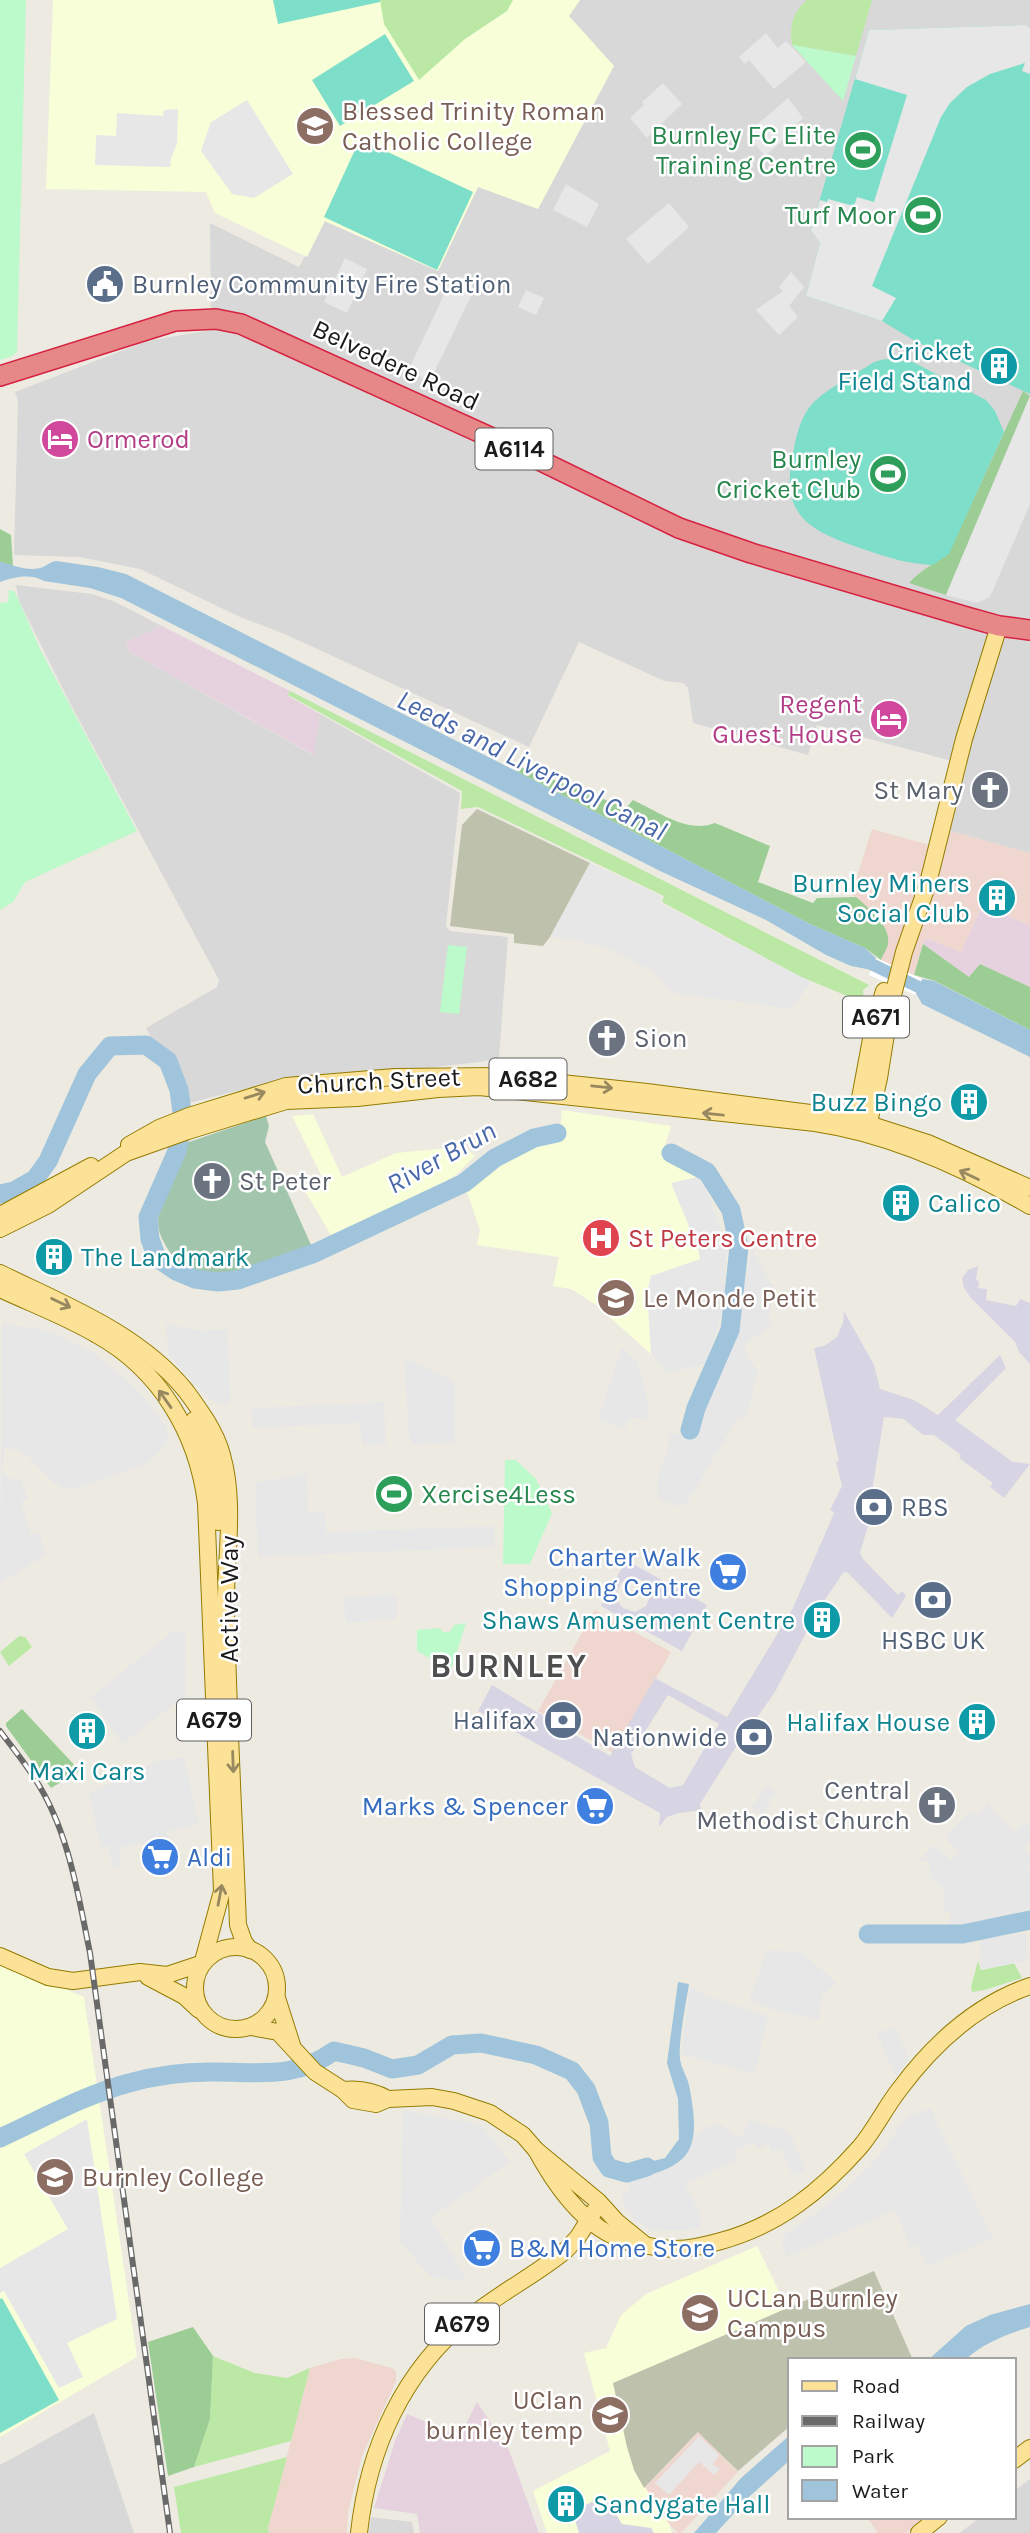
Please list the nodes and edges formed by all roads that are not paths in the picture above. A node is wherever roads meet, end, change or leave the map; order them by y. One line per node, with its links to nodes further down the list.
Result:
1 (0, 376): 2 (highway, Belvedere Road / A6114)
2 (999, 626): 3 (highway, Belvedere Road); 5 (main road, A671)
3 (1030, 630)
4 (183, 1126): 5 (main road, Church Street / A682); 8 (main road, Church Street / A682); 9 (main road, Church Street / A682)
5 (861, 1127): 6 (main road, A682); 7 (main road, A682, one-way to 5)
6 (1030, 1188)
7 (1030, 1206)
8 (0, 1215)
9 (0, 1229)
10 (0, 1273): 12 (main road, Active Way / A679, one-way to 12)
11 (0, 1289): 14 (main road, Active Way / A679, one-way to 11)
12 (172, 1378): 13 (main road, Active Way / A679); 14 (main road, A679)
13 (222, 1455): 15 (main road, Active Way / A679); 16 (main road, Active Way / A679, one-way to 16)
14 (202, 1476): 15 (main road, Active Way / A679)
15 (209, 1594): 18 (main road, Active Way / A679, one-way to 15)
16 (250, 1950): 18 (main road); 21 (main road, A679)
17 (0, 1956): 19 (main road)
18 (202, 1962): 19 (main road); 22 (main road, A679)
19 (140, 1972): 22 (main road)
20 (1030, 1986): 28 (main road)
21 (277, 1998): 23 (main road); 24 (main road, A679)
22 (206, 2016): 23 (main road, A679)
23 (251, 2027): 24 (main road, A679)
24 (292, 2046): 25 (main road, A679)
25 (536, 2150): 26 (main road, A679); 27 (main road, A679)
26 (599, 2202): 27 (main road, A679); 28 (main road)
27 (589, 2220): 28 (main road); 30 (main road, A679)
28 (646, 2246)
29 (936, 2519): 31 (main road)
30 (359, 2533)
31 (919, 2533)

